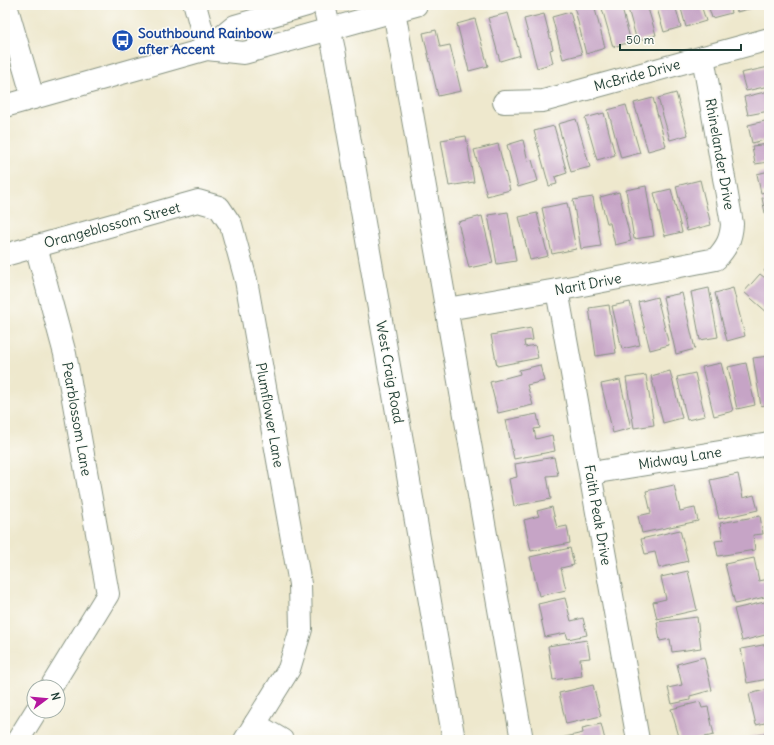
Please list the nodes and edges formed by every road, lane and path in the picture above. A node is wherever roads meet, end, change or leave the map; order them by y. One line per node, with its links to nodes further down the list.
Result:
1 (6, 5): 11 (street)
2 (195, 5): 9 (street)
3 (307, 5): 9 (street)
4 (324, 5): 7 (street, West Craig Road)
5 (416, 5): 6 (street)
6 (393, 8): 7 (street); 19 (street)
7 (330, 29): 9 (street); 27 (street, West Craig Road)
8 (769, 38): 10 (street, McBride Drive)
9 (207, 49): 11 (street)
10 (703, 57): 12 (street, McBride Drive); 16 (street, Rhinelander Drive)
11 (33, 98): 13 (street)
12 (504, 102)
13 (5, 106)
14 (219, 207): 15 (street, Orangeblossom Street); 24 (street, Plumflower Lane)
15 (36, 246): 17 (street, Orangeblossom Street); 22 (street, Pearblossom Lane)
16 (725, 250): 18 (street, Narit Drive)
17 (5, 255)
18 (557, 290): 19 (street, Narit Drive); 21 (street, Faith Peak Drive)
19 (447, 309): 28 (street)
20 (769, 444): 21 (street, Midway Lane)
21 (591, 473): 29 (street, Faith Peak Drive)
22 (55, 679)
23 (31, 719): 25 (street)
24 (250, 732): 26 (street)
25 (18, 740)
26 (282, 740)
27 (454, 740)
28 (522, 740)
29 (638, 740)

